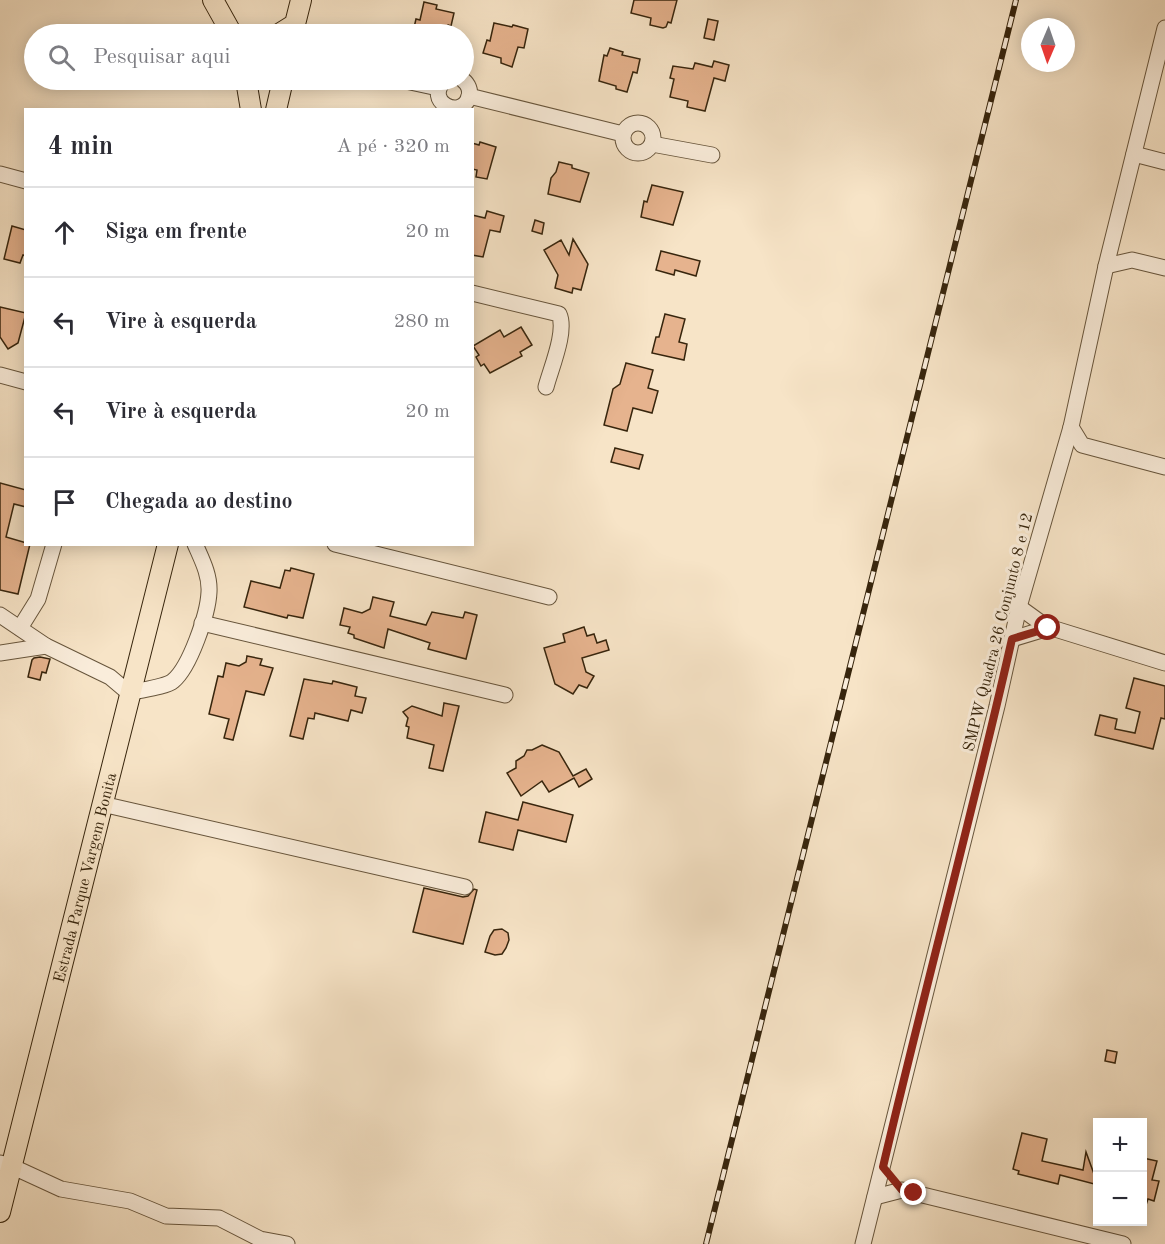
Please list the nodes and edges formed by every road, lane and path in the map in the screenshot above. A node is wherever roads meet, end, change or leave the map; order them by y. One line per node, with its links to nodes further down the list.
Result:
1 (213, 0): 3 (main road)
2 (301, 0): 4 (main road)
3 (226, 24)
4 (294, 24)
5 (1165, 28): 17 (street, SMPW Quadra 26 Conjunto 8 e 12)
6 (248, 90): 11 (main road)
7 (281, 90): 12 (main road)
8 (439, 90): 13 (street)
9 (469, 90): 10 (street)
10 (469, 96): 14 (street); 15 (street)
11 (251, 108)
12 (276, 108)
13 (450, 108)
14 (455, 108)
15 (623, 134): 16 (street); 16 (street)
16 (652, 144): 18 (street)
17 (1134, 154): 19 (street); 22 (street, SMPW Quadra 26 Conjunto 8 e 12)
18 (712, 155)
19 (1165, 162)
20 (0, 174): 21 (street)
21 (24, 180)
22 (1113, 240): 23 (street); 24 (street, SMPW Quadra 26 Conjunto 8 e 12)
23 (1132, 260): 24 (street); 25 (street)
24 (1106, 266): 30 (street, SMPW Quadra 26 Conjunto 8 e 12)
25 (1165, 268)
26 (474, 293): 29 (street)
27 (0, 375): 28 (street)
28 (24, 381)
29 (546, 387)
30 (1071, 427): 31 (street); 32 (street, SMPW Quadra 26 Conjunto 8 e 12)
31 (1082, 446): 32 (street); 33 (street)
32 (1062, 455): 39 (street, SMPW Quadra 26 Conjunto 8 e 12)
33 (1165, 467)
34 (53, 546): 42 (street)
35 (167, 546): 48 (main road, Estrada Parque Vargem Bonita)
36 (196, 546): 41 (street)
37 (343, 546): 38 (street)
38 (549, 597)
39 (1019, 607): 43 (street); 44 (street, SMPW Quadra 26 Conjunto 8 e 12)
40 (0, 615): 42 (street)
41 (202, 623): 48 (street); 49 (street)
42 (20, 628): 45 (street)
43 (1048, 628): 44 (street); 47 (street)
44 (1012, 639): 53 (street, SMPW Quadra 26 Conjunto 8 e 12)
45 (46, 646): 46 (street); 48 (street)
46 (0, 653)
47 (1165, 663)
48 (129, 693): 50 (main road, Estrada Parque Vargem Bonita)
49 (504, 695)
50 (102, 804): 51 (street); 52 (main road, Estrada Parque Vargem Bonita)
51 (465, 887)
52 (6, 1164): 56 (main road, Estrada Parque Vargem Bonita); 57 (street)
53 (883, 1167): 54 (street); 55 (street, SMPW Quadra 26 Conjunto 8 e 12)
54 (902, 1190): 55 (street); 59 (street)
55 (875, 1197): 58 (street, SMPW Quadra 26 Conjunto 8 e 12)
56 (0, 1212)
57 (287, 1244)
58 (863, 1244)
59 (1123, 1244)

